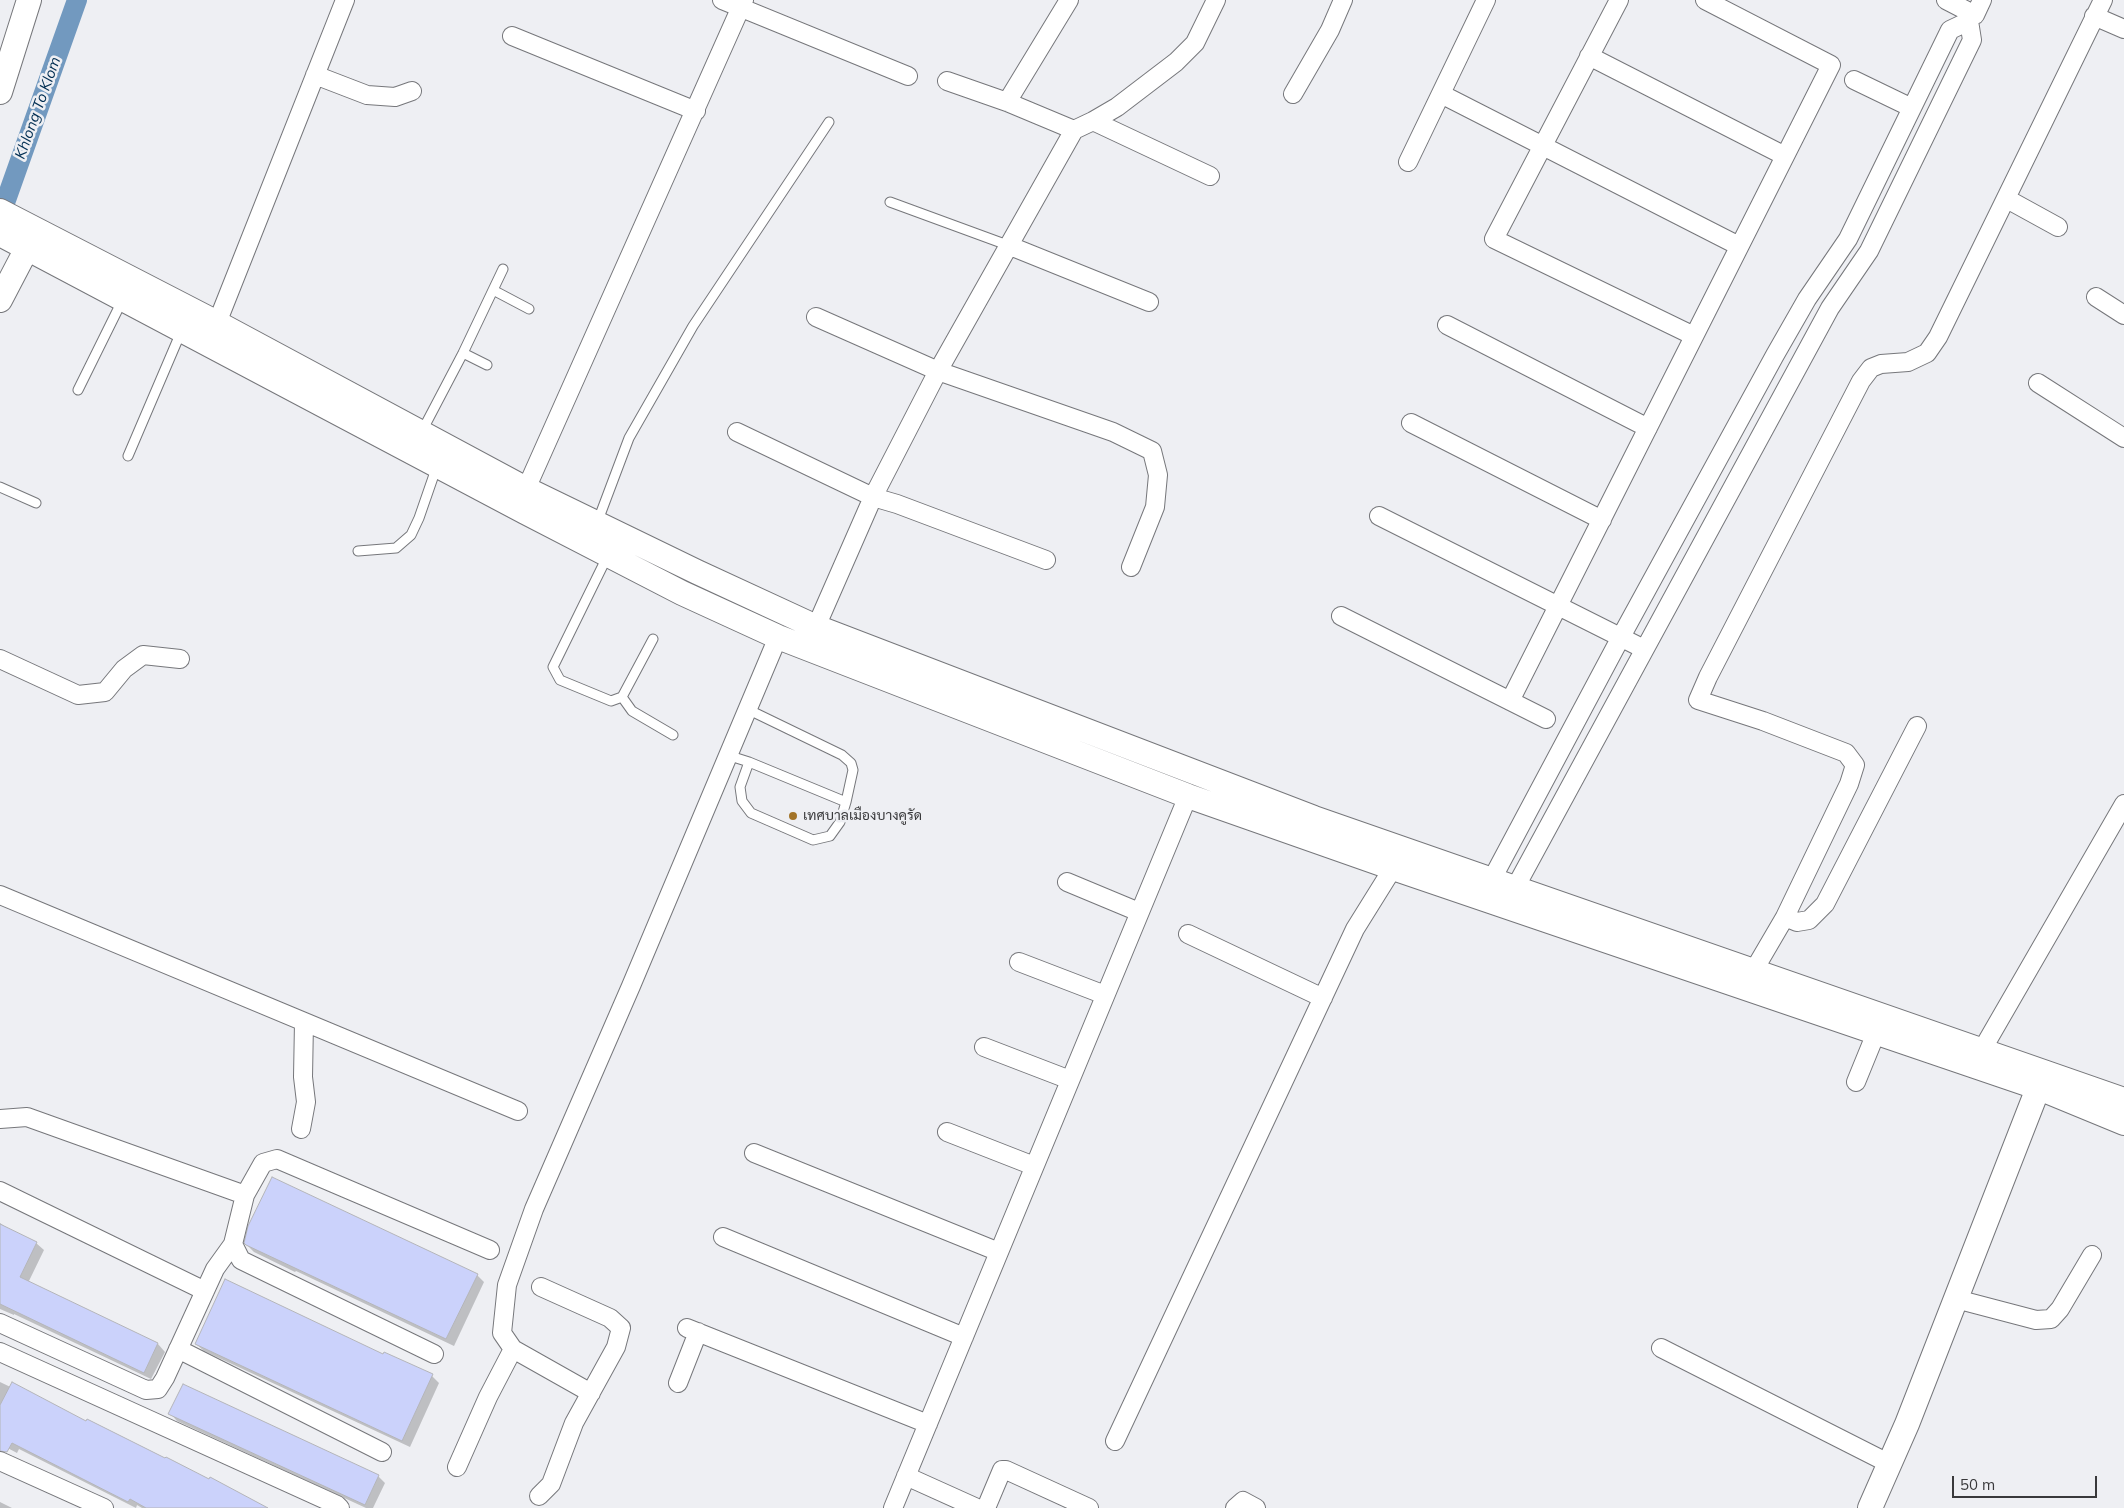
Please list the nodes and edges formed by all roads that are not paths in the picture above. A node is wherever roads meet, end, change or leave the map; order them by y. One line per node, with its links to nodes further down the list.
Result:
1 (29, 0): 23 (street)
2 (345, 0): 18 (street)
3 (722, 0): 12 (street)
4 (1069, 0): 26 (street)
5 (1216, 0): 30 (street)
6 (1343, 0): 24 (street)
7 (1486, 0): 25 (street)
8 (1619, 0): 17 (street)
9 (1705, 0): 33 (street)
10 (1946, 0): 13 (street)
11 (2102, 0): 14 (street)
12 (743, 4): 19 (street); 28 (street)
13 (1975, 12): 27 (street); 59 (street)
14 (2094, 16): 15 (street); 36 (street)
15 (2124, 29)
16 (512, 36): 28 (street)
17 (1590, 56): 32 (street); 33 (street)
18 (314, 75): 22 (street); 52 (street)
19 (908, 76)
20 (1854, 80): 27 (street)
21 (947, 81): 26 (street)
22 (412, 91)
23 (0, 92)
24 (1293, 94)
25 (1441, 94): 32 (street); 34 (street)
26 (1007, 102): 31 (street)
27 (1912, 108): 57 (street)
28 (696, 111): 73 (street)
29 (829, 122): 78 (lane)
30 (1094, 122): 31 (street); 35 (street)
31 (1074, 130): 41 (street)
32 (1543, 146): 42 (street); 55 (street)
33 (1785, 156): 42 (street)
34 (1408, 162)
35 (1210, 176)
36 (2007, 199): 39 (street); 112 (street)
37 (890, 202): 41 (lane)
38 (0, 211): 40 (street)
39 (2058, 227)
40 (23, 236): 46 (street); 47 (street); 52 (street)
41 (1010, 246): 48 (street); 60 (street)
42 (1739, 246): 55 (street)
43 (503, 269): 44 (lane)
44 (493, 290): 49 (lane); 56 (lane)
45 (2096, 297): 50 (street)
46 (124, 299): 54 (street); 62 (lane)
47 (0, 300)
48 (1149, 302)
49 (529, 309)
50 (2124, 315)
51 (816, 317): 60 (street)
52 (217, 323): 68 (street)
53 (1447, 326): 66 (street)
54 (182, 330): 70 (lane); 71 (street)
55 (1694, 336): 66 (street)
56 (463, 354): 58 (lane); 68 (lane)
57 (1776, 355): 59 (street); 63 (street)
58 (487, 365)
59 (1799, 368): 64 (street)
60 (938, 371): 74 (street); 82 (street)
61 (2038, 383): 69 (street)
62 (78, 390)
63 (1752, 397): 64 (street); 88 (street)
64 (1776, 409): 91 (street)
65 (1411, 423): 77 (street)
66 (1648, 428): 77 (street)
67 (737, 432): 74 (street)
68 (421, 433): 73 (street)
69 (2124, 438)
70 (128, 456)
71 (437, 465): 79 (lane); 80 (street)
72 (0, 487): 75 (lane)
73 (526, 489): 78 (street)
74 (872, 497): 81 (street); 86 (street)
75 (36, 503)
76 (1379, 516): 83 (street)
77 (1602, 520): 83 (street)
78 (596, 523): 84 (street)
79 (358, 551)
80 (608, 555): 87 (street); 94 (lane)
81 (1046, 560)
82 (1131, 567)
83 (1558, 606): 88 (street); 95 (street)
84 (788, 614): 86 (street); 87 (street)
85 (1341, 616): 95 (street)
86 (816, 627): 90 (street); 102 (street)
87 (778, 637): 90 (street); 96 (street)
88 (1621, 637): 91 (street); 107 (street)
89 (653, 638): 94 (lane)
90 (806, 648): 103 (street)
91 (1644, 649): 109 (street)
92 (0, 659): 93 (street)
93 (180, 659)
94 (622, 697): 99 (lane)
95 (1510, 701): 97 (street)
96 (747, 709): 100 (street); 104 (lane)
97 (1546, 719)
98 (1917, 726): 112 (street)
99 (673, 735)
100 (727, 755): 101 (lane); 147 (street)
101 (749, 762): 104 (lane); 104 (lane)
102 (1197, 773): 103 (street); 107 (street)
103 (1188, 796): 106 (street); 111 (street)
104 (846, 802)
105 (2124, 804): 121 (street)
106 (1393, 868): 117 (street); 119 (street)
107 (1492, 880): 109 (street)
108 (1067, 882): 111 (street)
109 (1515, 888): 115 (street)
110 (0, 895): 118 (street)
111 (1139, 912): 116 (street)
112 (1785, 917): 115 (street)
113 (1188, 934): 117 (street)
114 (1019, 962): 116 (street)
115 (1754, 970): 121 (street)
116 (1105, 995): 122 (street)
117 (1323, 998): 153 (street)
118 (304, 1022): 126 (street); 129 (street)
119 (1876, 1033): 123 (street); 124 (street)
120 (984, 1047): 122 (street)
121 (1982, 1050): 123 (street)
122 (1070, 1080): 132 (street)
123 (2042, 1080): 125 (street); 128 (street); 142 (street)
124 (1856, 1082)
125 (2124, 1100)
126 (518, 1111)
127 (0, 1119): 134 (street)
128 (2124, 1123)
129 (301, 1129)
130 (948, 1132): 132 (street)
131 (754, 1153): 138 (street)
132 (1034, 1166): 138 (street)
133 (0, 1191): 141 (street)
134 (245, 1195): 136 (street); 137 (street)
135 (723, 1238): 144 (street)
136 (233, 1244): 141 (street); 149 (street)
137 (490, 1250)
138 (999, 1252): 144 (street)
139 (2092, 1254): 142 (street)
140 (541, 1287): 151 (street)
141 (205, 1291): 146 (street)
142 (1956, 1299): 156 (street)
143 (0, 1323): 146 (street)
144 (964, 1337): 152 (street)
145 (1661, 1348): 156 (street)
146 (178, 1349): 154 (street)
147 (513, 1349): 151 (street); 157 (street)
148 (0, 1352): 161 (street)
149 (434, 1354)
150 (678, 1383): 152 (street)
151 (591, 1393): 159 (street)
152 (928, 1424): 158 (street)
153 (1115, 1441)
154 (382, 1452)
155 (0, 1461): 160 (street)
156 (1890, 1464): 168 (street)
157 (457, 1467)
158 (906, 1476): 162 (street); 163 (street)
159 (539, 1496)
160 (104, 1508)
161 (340, 1508)
162 (893, 1508)
163 (977, 1508)
164 (986, 1508): 165 (street)
165 (1089, 1508)
166 (1235, 1508): 167 (street)
167 (1256, 1508)
168 (1870, 1508)

